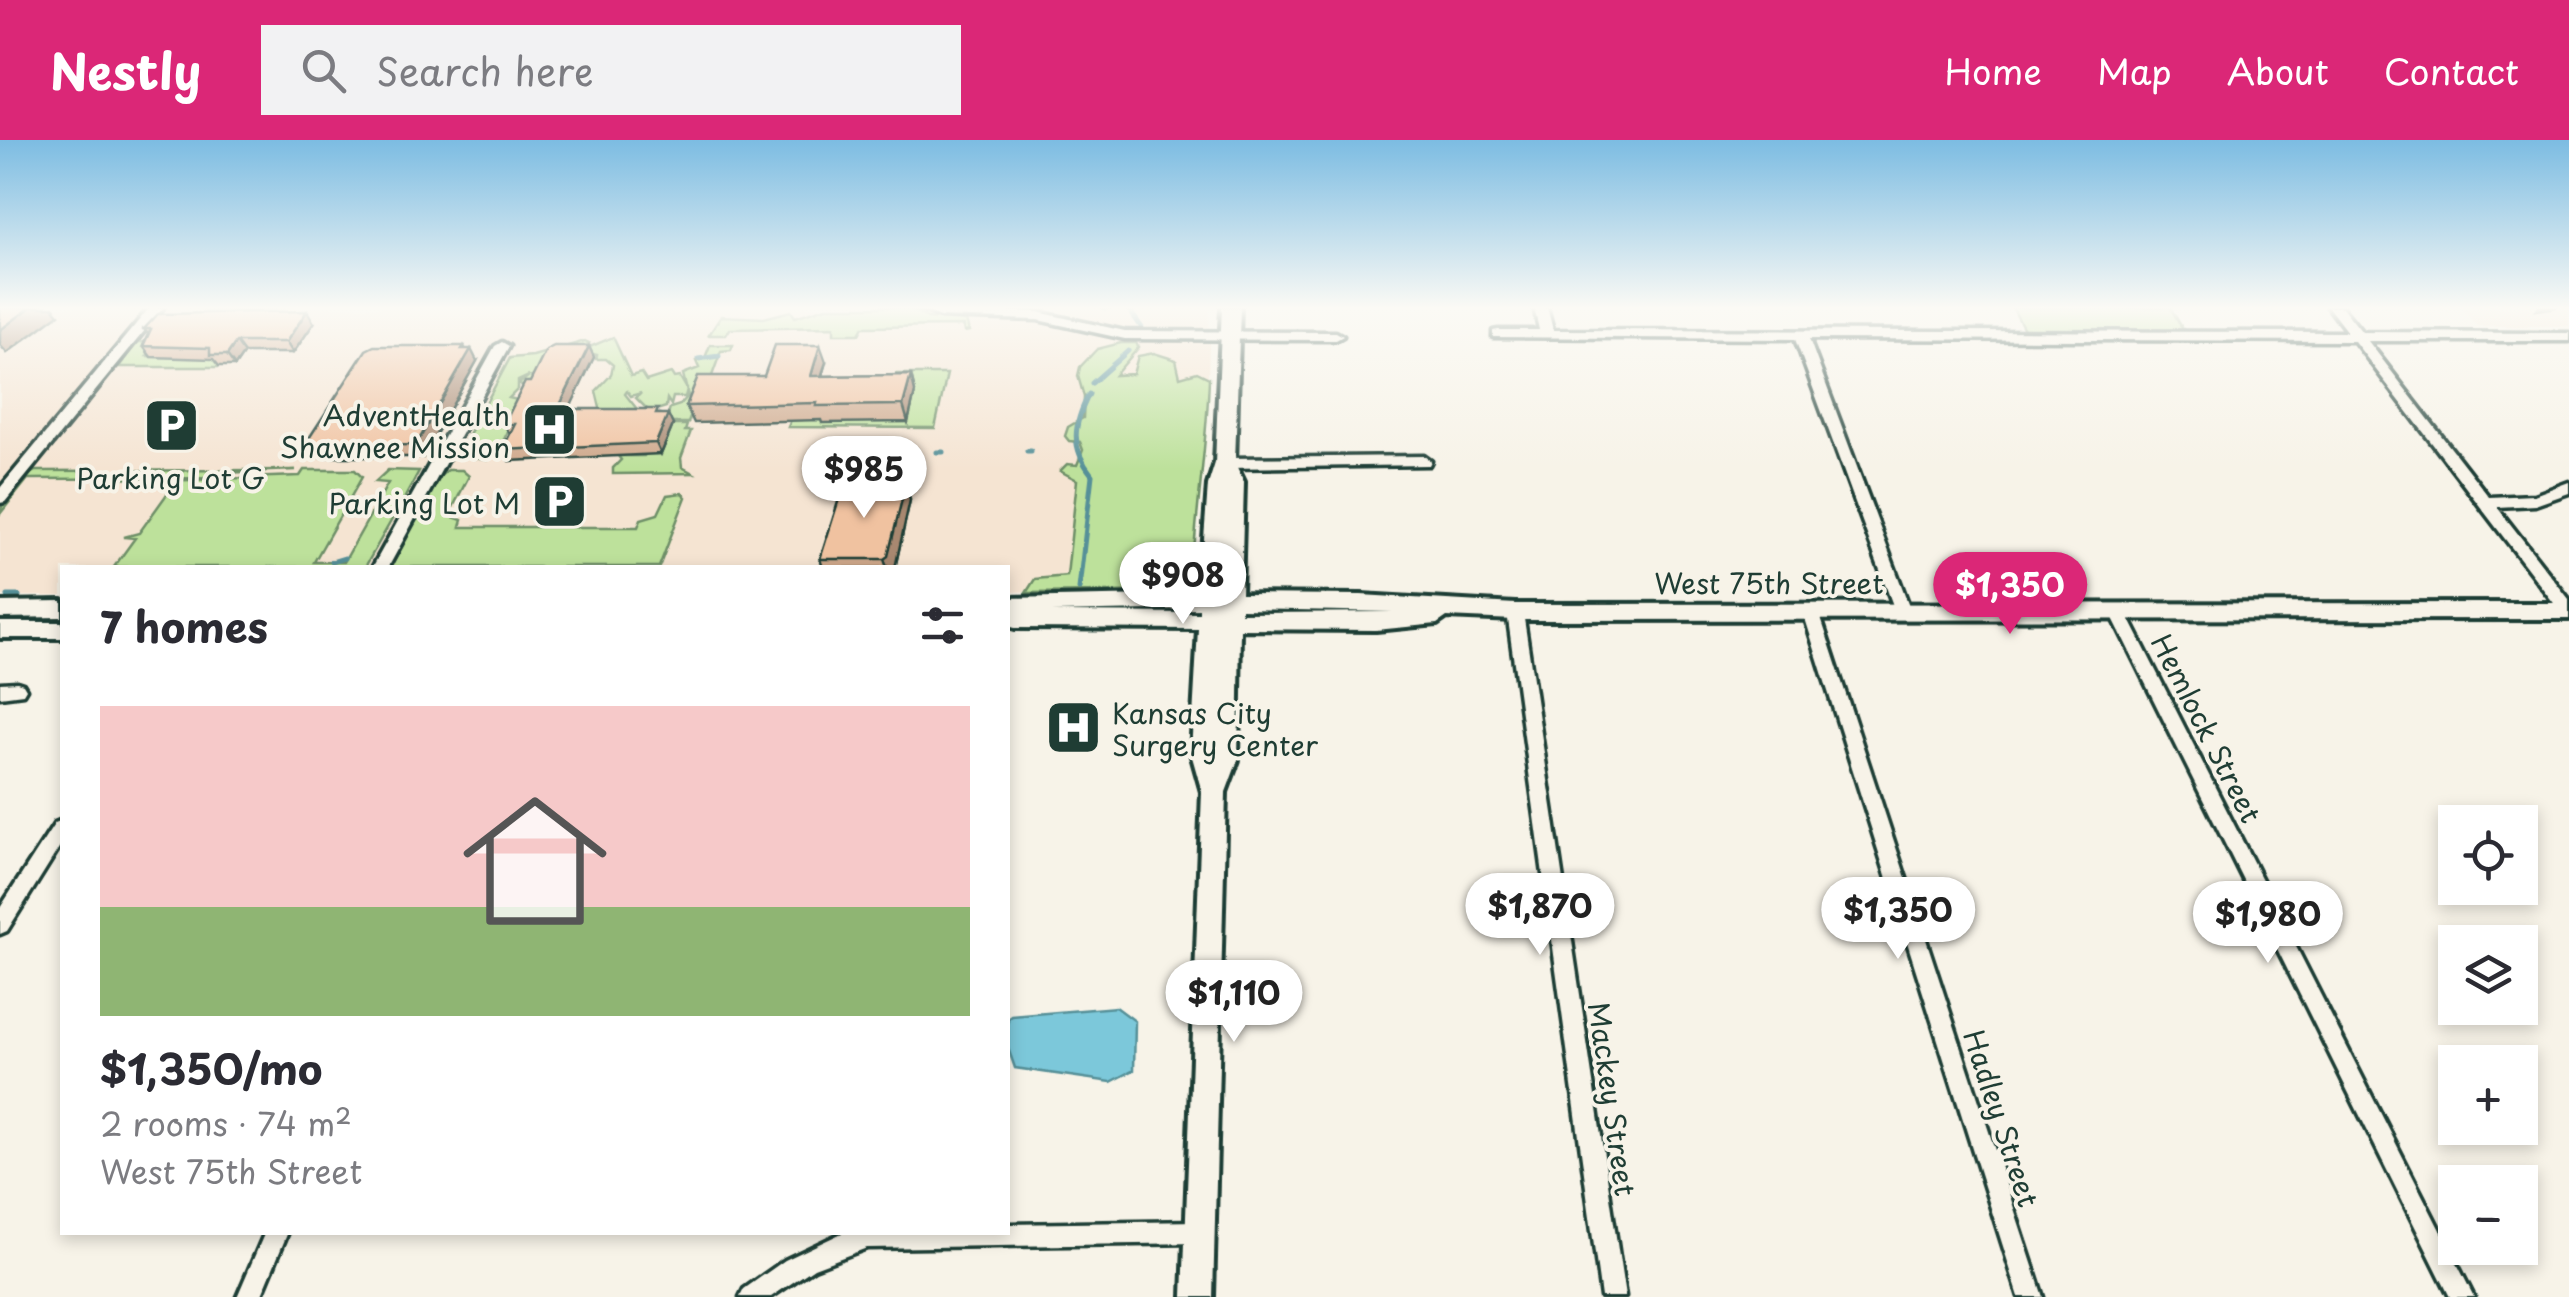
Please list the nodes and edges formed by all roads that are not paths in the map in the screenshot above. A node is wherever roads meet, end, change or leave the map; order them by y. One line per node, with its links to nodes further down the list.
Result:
1 (112, 361): 9 (street)
2 (494, 361): 11 (street)
3 (1230, 361): 7 (main road)
4 (1810, 361): 15 (street)
5 (2377, 361): 10 (street)
6 (1424, 461): 7 (street)
7 (1225, 462): 17 (main road); 18 (main road)
8 (2566, 491): 10 (street)
9 (0, 498)
10 (2486, 502): 16 (street)
11 (382, 565)
12 (1010, 606): 17 (main road, West 75th Street)
13 (0, 610): 14 (main road)
14 (60, 610)
15 (1903, 611): 20 (main road, West 75th Street); 21 (main road, West 75th Street)
16 (2569, 611): 21 (main road, West 75th Street)
17 (1210, 612): 18 (main road, West 75th Street); 22 (main road, West 75th Street); 25 (main road)
18 (1233, 612): 19 (main road, West 75th Street); 25 (main road)
19 (1515, 612): 20 (main road, West 75th Street); 36 (street, Mackey Street)
20 (1811, 612): 37 (street, Hadley Street)
21 (2118, 612): 38 (street, Hemlock Street)
22 (1010, 620)
23 (0, 630): 24 (main road)
24 (60, 630)
25 (1214, 792): 28 (main road)
26 (60, 831): 27 (street)
27 (0, 925)
28 (1200, 1232): 29 (street); 35 (main road)
29 (1010, 1233)
30 (276, 1235): 33 (street)
31 (888, 1235): 32 (street)
32 (818, 1241): 34 (street)
33 (249, 1297)
34 (752, 1297)
35 (1198, 1297)
36 (1613, 1297)
37 (2031, 1297)
38 (2462, 1297)

